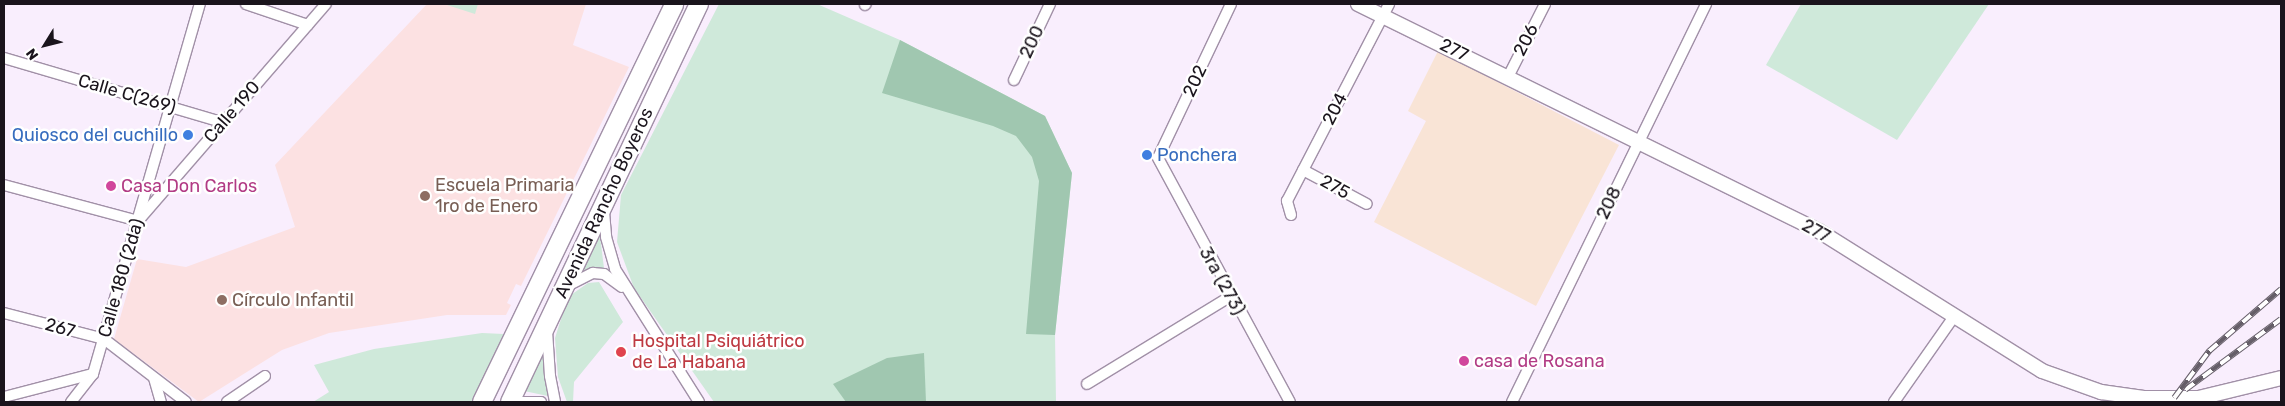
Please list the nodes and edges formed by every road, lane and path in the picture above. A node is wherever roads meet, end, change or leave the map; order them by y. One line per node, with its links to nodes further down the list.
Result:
1 (200, 4): 16 (street, Calle 180 (2da))
2 (246, 4): 12 (street)
3 (326, 4): 12 (street, Calle 190)
4 (699, 4): 22 (highway, Avenida Rancho Boyeros)
5 (1050, 4): 15 (street, 200)
6 (1231, 4): 19 (street, 202)
7 (1358, 4): 11 (street, 277)
8 (1545, 4): 14 (street, 206)
9 (1706, 4): 18 (street, 208)
10 (670, 5): 43 (highway, Avenida Rancho Boyeros)
11 (1386, 10): 14 (street, 277); 20 (street, 204)
12 (308, 25): 17 (street, Calle 190)
13 (4, 58): 16 (street, Calle C(269))
14 (1508, 77): 18 (street, 277)
15 (1014, 80)
16 (170, 106): 17 (street, Calle C(269)); 25 (street, Calle 180 (2da))
17 (222, 122): 25 (street, Calle 190)
18 (1639, 141): 30 (street, 277); 50 (street, 208)
19 (1158, 158): 27 (street, 3ra (273))
20 (1303, 170): 23 (street, 275); 24 (street, 204)
21 (4, 185): 25 (street)
22 (609, 189): 26 (street); 28 (highway, Avenida Rancho Boyeros)
23 (1367, 204)
24 (1291, 215)
25 (138, 221): 32 (street, Calle 180 (2da))
26 (624, 288): 28 (street); 48 (street)
27 (1231, 296): 37 (street); 49 (street, 3ra (273))
28 (559, 298): 31 (highway, Avenida Rancho Boyeros)
29 (4, 313): 32 (street, 267)
30 (1953, 318): 36 (street, 277); 51 (street)
31 (547, 323): 44 (highway, Avenida Rancho Boyeros); 47 (street)
32 (104, 340): 33 (street, Calle 180 (2da)); 35 (street, 267)
33 (94, 374): 38 (street); 39 (street, Calle 180 (2da))
34 (265, 376): 42 (street)
35 (154, 378): 40 (street); 41 (street, 267)
36 (2281, 378)
37 (1087, 384)
38 (4, 397)
39 (70, 402)
40 (161, 402)
41 (186, 402)
42 (227, 402)
43 (482, 402)
44 (510, 402)
45 (516, 402): 46 (street)
46 (540, 402)
47 (555, 402)
48 (699, 402)
49 (1290, 402)
50 (1512, 402)
51 (1894, 402)

